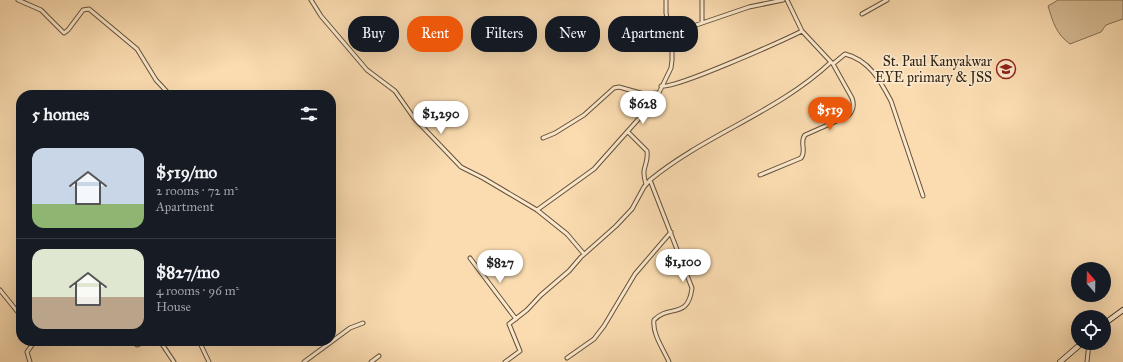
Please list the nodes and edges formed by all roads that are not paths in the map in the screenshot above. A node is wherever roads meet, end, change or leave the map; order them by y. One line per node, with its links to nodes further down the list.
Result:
1 (18, 0): 16 (street)
2 (311, 0): 24 (street)
3 (666, 0): 9 (street)
4 (702, 0): 10 (street)
5 (783, 0): 10 (street)
6 (787, 0): 12 (street)
7 (888, 0): 8 (street)
8 (862, 14)
9 (667, 16)
10 (702, 23): 11 (street)
11 (698, 24)
12 (802, 31): 14 (street); 15 (street)
13 (671, 52): 15 (street)
14 (832, 63): 20 (street); 21 (street); 23 (street)
15 (661, 86): 17 (street)
16 (165, 90)
17 (657, 93): 18 (street); 19 (street)
18 (628, 132): 22 (street); 24 (street)
19 (543, 138)
20 (760, 176)
21 (650, 180): 22 (street); 25 (street)
22 (646, 184): 26 (street)
23 (923, 196)
24 (537, 210): 26 (street)
25 (671, 232): 42 (street); 49 (street)
26 (584, 254): 31 (street)
27 (470, 258): 31 (street)
28 (0, 290): 29 (street)
29 (16, 310)
30 (1123, 310): 32 (main road)
31 (516, 319): 48 (street)
32 (1111, 319)
33 (363, 323): 34 (street)
34 (336, 338)
35 (31, 346): 43 (street)
36 (163, 346): 44 (street)
37 (201, 346): 45 (street)
38 (326, 346): 46 (street)
39 (1074, 350): 50 (main road)
40 (1088, 350): 51 (street)
41 (379, 356): 47 (street)
42 (567, 358)
43 (30, 362)
44 (174, 362)
45 (208, 362)
46 (304, 362)
47 (371, 362)
48 (505, 362)
49 (669, 362)
50 (1060, 362)
51 (1087, 362)

